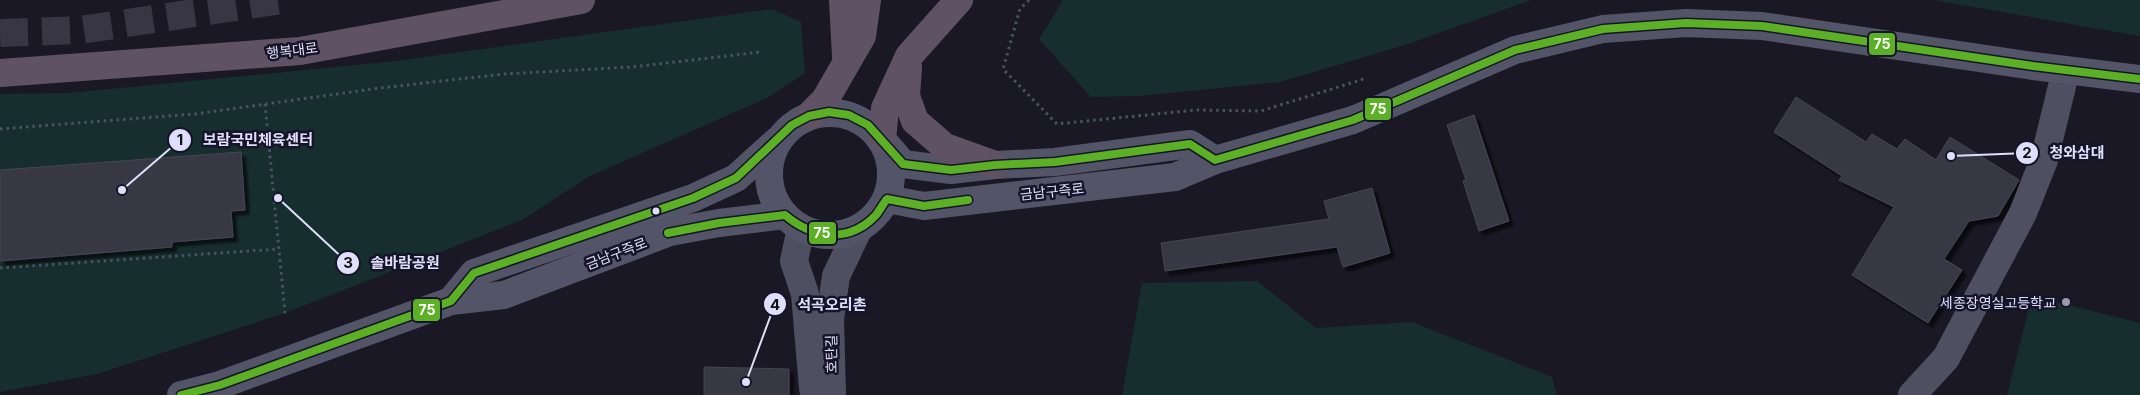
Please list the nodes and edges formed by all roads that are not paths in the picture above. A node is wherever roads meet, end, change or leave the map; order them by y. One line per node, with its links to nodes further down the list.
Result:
1 (581, 0): 8 (highway, 행복대로)
2 (843, 0): 6 (highway)
3 (867, 0): 6 (highway)
4 (959, 0): 5 (highway)
5 (909, 56): 12 (highway); 14 (highway)
6 (846, 63): 10 (highway)
7 (2066, 70): 9 (main road, 금남구즉로); 13 (main road, 금남구즉로); 22 (street)
8 (0, 73)
9 (2140, 79)
10 (809, 116): 11 (main road); 12 (main road)
11 (778, 140): 16 (main road); 18 (main road, 금남구즉로)
12 (882, 140): 14 (main road, 금남구즉로); 15 (main road)
13 (1215, 160): 14 (main road, 금남구즉로); 15 (main road, 금남구즉로)
14 (995, 165)
15 (887, 198): 17 (main road)
16 (793, 221): 17 (main road); 18 (main road, 금남구즉로); 20 (street, 호탄길)
17 (859, 228): 21 (street, 호탄길)
18 (451, 301): 19 (main road, 금남구즉로)
19 (181, 395)
20 (815, 395)
21 (832, 395)
22 (1912, 395)

